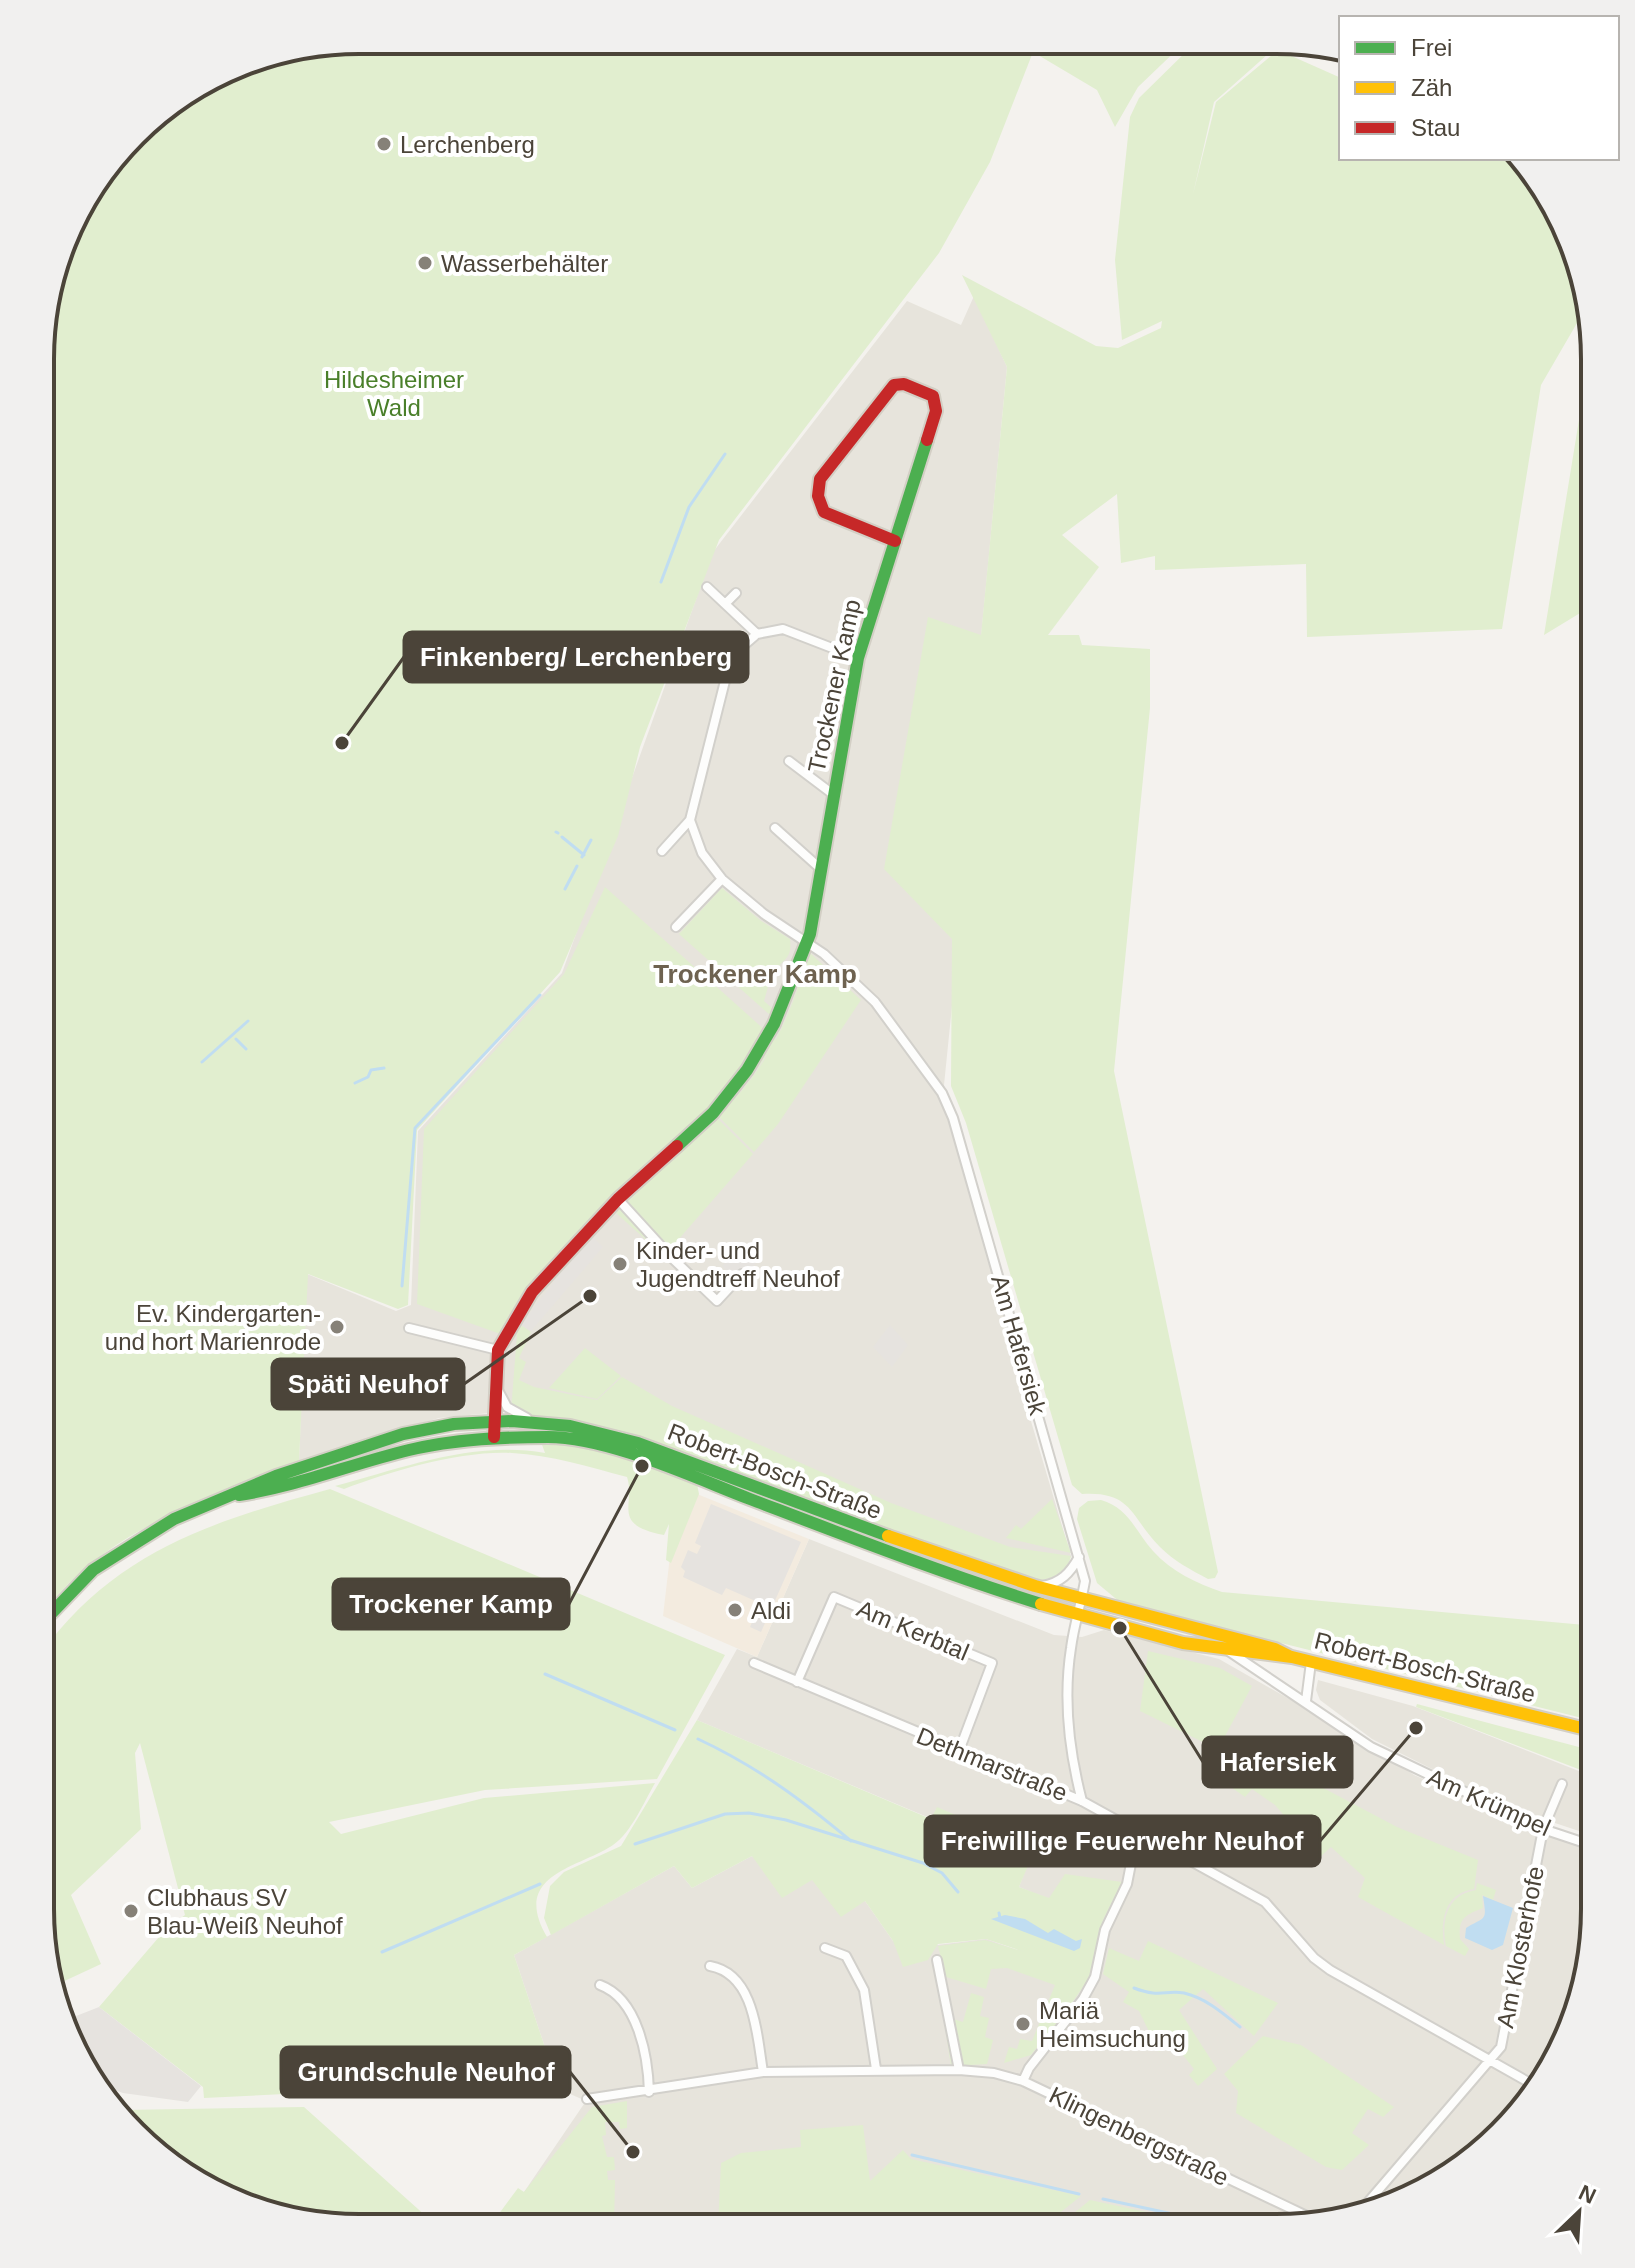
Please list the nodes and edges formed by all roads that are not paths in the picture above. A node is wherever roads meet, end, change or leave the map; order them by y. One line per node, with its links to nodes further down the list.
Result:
1 (895, 541): 1 (main road, Trockener Kamp); 6 (main road, Trockener Kamp)
2 (707, 587): 4 (street)
3 (736, 593): 4 (street)
4 (725, 604): 5 (street)
5 (757, 634): 6 (street); 9 (street)
6 (858, 658): 8 (main road, Trockener Kamp)
7 (789, 761): 8 (street, Trockener Kamp)
8 (834, 795): 12 (main road, Trockener Kamp)
9 (690, 820): 11 (street); 13 (street, Am Hafersiek)
10 (775, 828): 12 (street)
11 (662, 851)
12 (822, 870): 15 (main road, Trockener Kamp)
13 (722, 879): 14 (street); 15 (street, Am Hafersiek)
14 (676, 927)
15 (807, 944): 16 (main road, Trockener Kamp); 25 (street, Am Hafersiek)
16 (618, 1199): 17 (street); 19 (main road, Trockener Kamp)
17 (742, 1274)
18 (409, 1328): 19 (street)
19 (498, 1350): 20 (main road, Trockener Kamp)
20 (495, 1379): 21 (main road, Trockener Kamp); 22 (street)
21 (492, 1421): 22 (main road, Robert-Bosch-Straße); 23 (main road, Trockener Kamp); 24 (main road, Robert-Bosch-Straße)
22 (535, 1421): 26 (main road, Robert-Bosch-Straße)
23 (494, 1437): 24 (main road, Robert-Bosch-Straße); 29 (main road, Robert-Bosch-Straße)
24 (239, 1495): 28 (main road, Robert-Bosch-Straße)
25 (1080, 1556): 26 (street); 27 (street, Am Hafersiek)
26 (1035, 1586): 27 (main road, Robert-Bosch-Straße)
27 (1082, 1599): 29 (street, Am Hafersiek); 31 (main road, Robert-Bosch-Straße)
28 (54, 1610)
29 (1078, 1616): 30 (main road, Robert-Bosch-Straße); 39 (street, Am Hafersiek)
30 (1227, 1650): 31 (main road, Robert-Bosch-Straße); 35 (street, Am Krümpel)
31 (1292, 1657): 32 (main road, Robert-Bosch-Straße)
32 (1311, 1662): 35 (street); 36 (main road, Robert-Bosch-Straße)
33 (754, 1663): 34 (street, Dethmarstraße)
34 (797, 1682): 37 (street, Dethmarstraße); 37 (street, Am Kerbtal)
35 (1306, 1701): 40 (street, Am Krümpel)
36 (1581, 1728)
37 (959, 1751): 39 (street, Dethmarstraße)
38 (1562, 1784): 40 (street, Am Klosterhofe)
39 (1082, 1801): 41 (street, Dethmarstraße)
40 (1543, 1829): 42 (street, Am Krümpel); 47 (street, Am Klosterhofe)
41 (1137, 1833): 47 (street, Dethmarstraße); 51 (street)
42 (1581, 1842)
43 (825, 1948): 48 (street)
44 (937, 1960): 49 (street)
45 (710, 1966): 50 (street)
46 (600, 1985): 53 (street)
47 (1489, 2060): 52 (street, Dethmarstraße); 55 (street, Am Klosterhofe)
48 (876, 2069): 49 (street, Klingenbergstraße); 50 (street, Klingenbergstraße)
49 (959, 2070): 51 (street, Klingenbergstraße)
50 (763, 2072): 53 (street, Klingenbergstraße)
51 (1023, 2081): 56 (street, Klingenbergstraße)
52 (1527, 2082)
53 (649, 2092): 54 (street, Klingenbergstraße)
54 (587, 2099)
55 (1371, 2199)
56 (1300, 2213)

